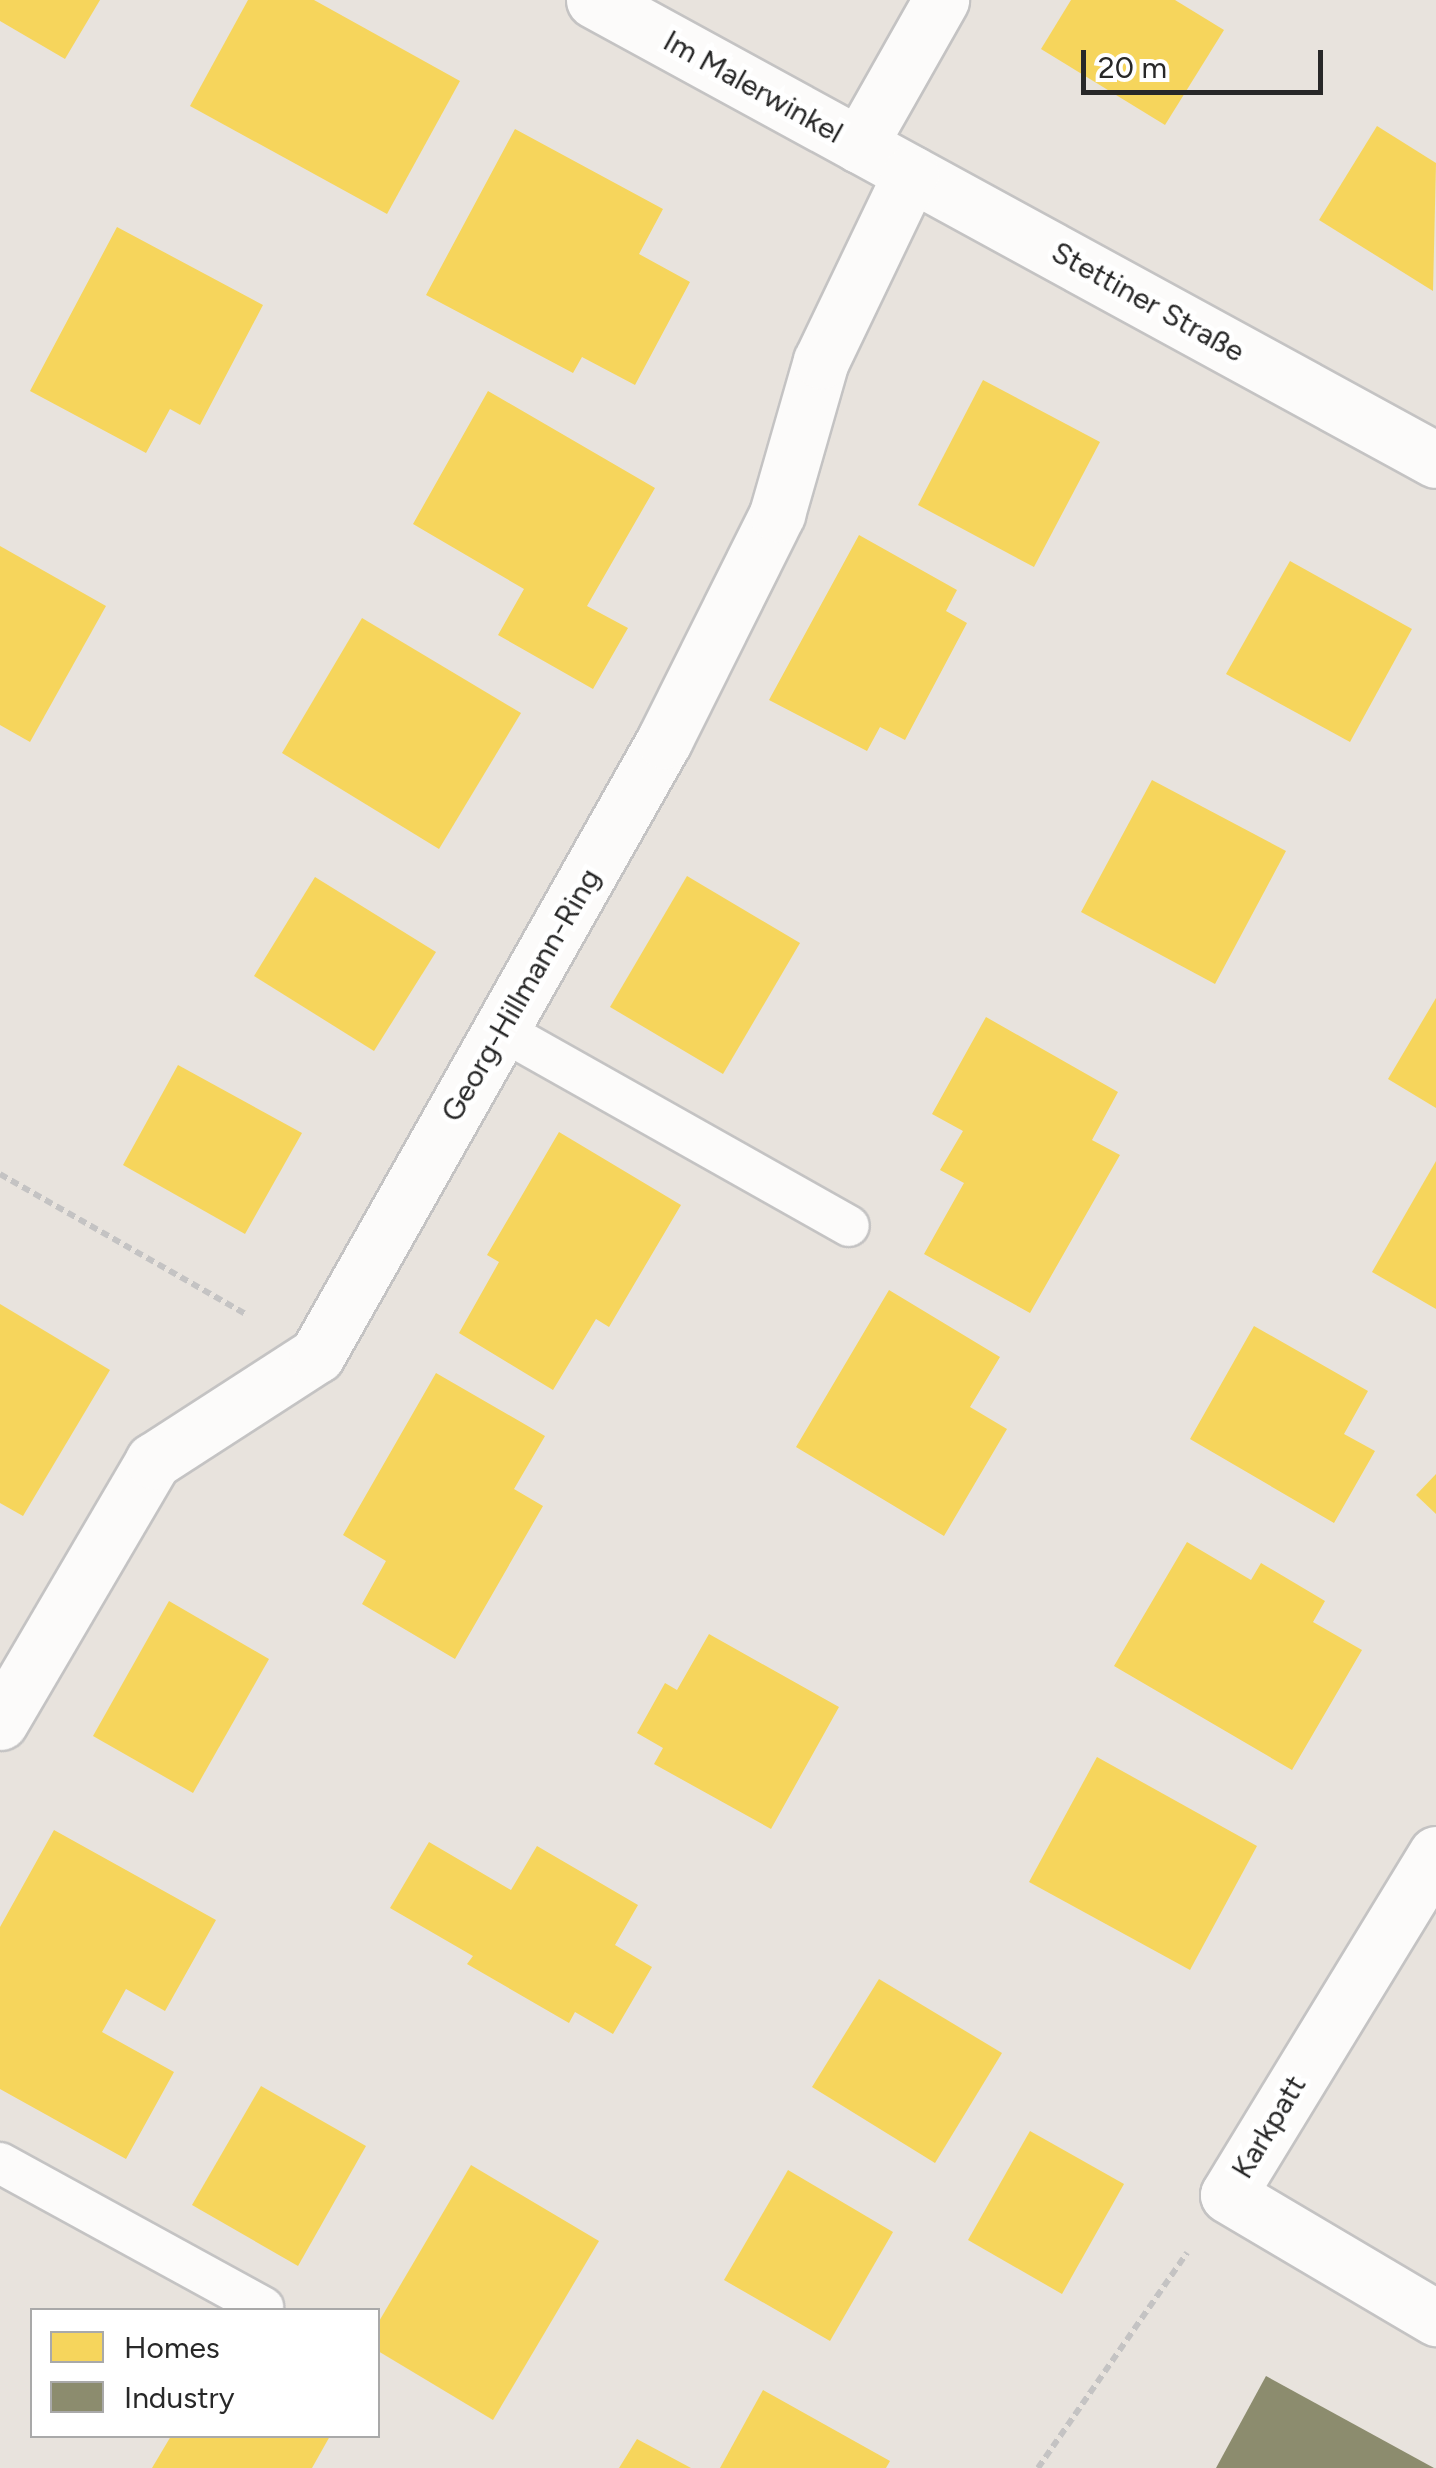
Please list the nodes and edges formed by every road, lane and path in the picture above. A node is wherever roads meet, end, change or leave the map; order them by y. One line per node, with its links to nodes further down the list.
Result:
1 (594, 0): 3 (street, Im Malerwinkel)
2 (941, 0): 3 (street)
3 (860, 145): 4 (street, Stettiner Straße)
4 (911, 173): 5 (street, Stettiner Straße); 6 (street, Georg-Hillmann-Ring)
5 (1436, 460)
6 (501, 1030): 8 (lane); 9 (street, Georg-Hillmann-Ring)
7 (0, 1174): 9 (path)
8 (848, 1226)
9 (317, 1355): 10 (street, Georg-Hillmann-Ring)
10 (0, 1722)
11 (1436, 1854): 13 (street, Karkpatt)
12 (0, 2163): 14 (lane)
13 (1228, 2194): 15 (street, Karkpatt); 16 (path)
14 (262, 2307)
15 (1436, 2318)
16 (1038, 2468)

